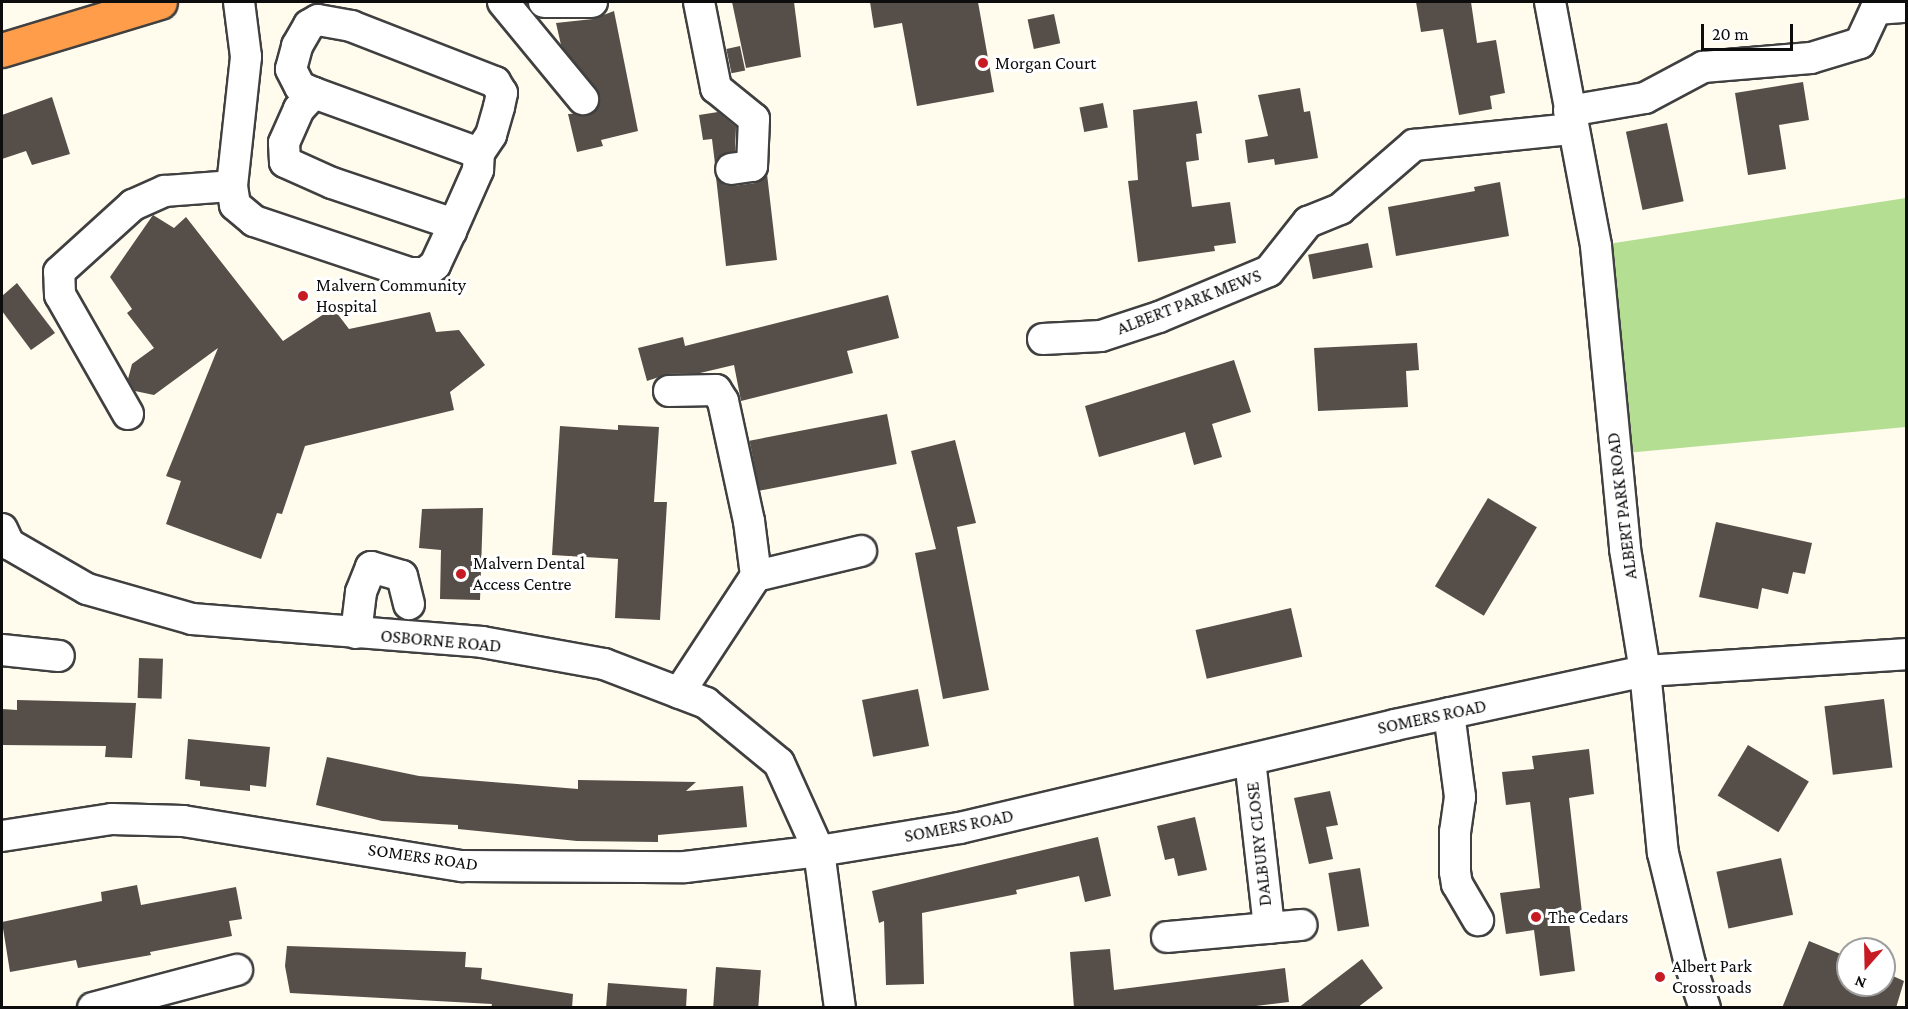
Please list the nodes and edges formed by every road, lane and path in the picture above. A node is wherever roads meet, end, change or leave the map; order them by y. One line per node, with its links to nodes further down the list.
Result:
1 (160, 2): 9 (highway)
2 (239, 2): 15 (street)
3 (503, 2): 11 (street)
4 (544, 2): 5 (street)
5 (592, 2)
6 (699, 2): 14 (street)
7 (1550, 2): 12 (street, ALBERT PARK ROAD)
8 (1899, 8): 12 (street, ALBERT PARK MEWS)
9 (2, 50)
10 (314, 93): 13 (street); 13 (street); 16 (street)
11 (584, 99)
12 (1571, 120): 17 (street, ALBERT PARK MEWS); 28 (street, ALBERT PARK ROAD)
13 (479, 153): 16 (street)
14 (731, 169)
15 (232, 186): 16 (street); 19 (street)
16 (451, 231)
17 (1043, 339)
18 (669, 391): 22 (street)
19 (128, 414)
20 (2, 529): 24 (street, OSBORNE ROAD)
21 (861, 551): 22 (street)
22 (756, 576): 29 (street)
23 (409, 604): 24 (street)
24 (356, 633): 29 (street, OSBORNE ROAD)
25 (2, 650): 27 (street)
26 (1906, 654): 28 (street, SOMERS ROAD)
27 (59, 656)
28 (1645, 671): 30 (street, SOMERS ROAD); 41 (street, ALBERT PARK ROAD)
29 (679, 693): 33 (street, OSBORNE ROAD)
30 (1449, 713): 31 (street, SOMERS ROAD); 34 (street)
31 (1250, 760): 33 (street, SOMERS ROAD); 36 (street, DALBURY CLOSE)
32 (2, 836): 33 (street, SOMERS ROAD)
33 (819, 851): 40 (street, OSBORNE ROAD)
34 (1478, 920)
35 (1301, 925): 36 (street, DALBURY CLOSE)
36 (1269, 928): 37 (street, DALBURY CLOSE)
37 (1167, 938)
38 (237, 970): 39 (street)
39 (93, 1008)
40 (840, 1008)
41 (1705, 1008)

